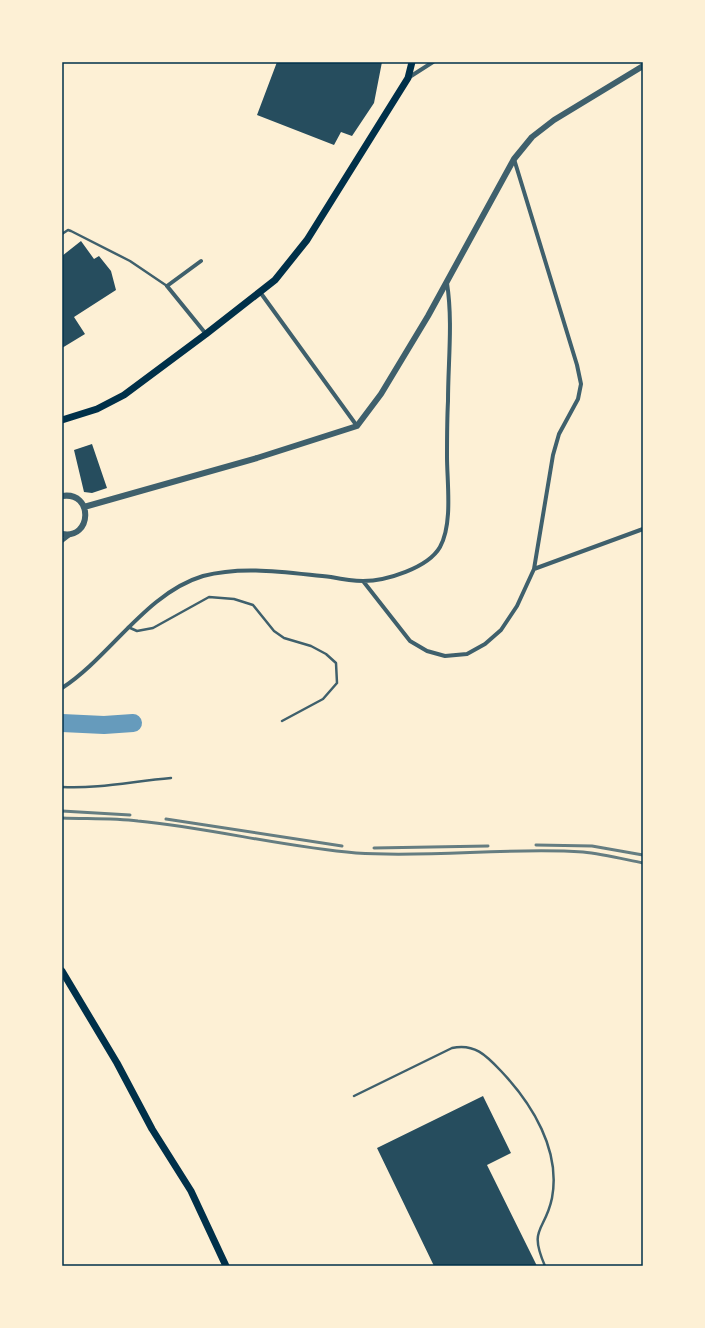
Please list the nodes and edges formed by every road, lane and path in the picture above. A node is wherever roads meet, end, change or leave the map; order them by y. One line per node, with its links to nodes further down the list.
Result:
1 (412, 62): 4 (main road)
2 (433, 62): 4 (street)
3 (642, 65): 5 (street)
4 (408, 78): 10 (main road)
5 (514, 159): 8 (street); 20 (street)
6 (62, 234): 9 (lane)
7 (201, 262): 9 (street)
8 (447, 282): 13 (street); 21 (street)
9 (167, 286): 11 (street)
10 (260, 292): 11 (main road); 13 (street)
11 (206, 334): 12 (main road)
12 (62, 420)
13 (357, 426): 15 (street)
14 (62, 496): 15 (street)
15 (84, 507): 18 (street)
16 (643, 529): 20 (street)
17 (62, 534): 18 (street)
18 (72, 534): 19 (street)
19 (62, 541)
20 (534, 569): 21 (street)
21 (363, 581): 22 (street)
22 (128, 627): 23 (street); 24 (lane)
23 (62, 688)
24 (282, 721)
25 (171, 778): 26 (lane)
26 (62, 787)
27 (62, 971): 29 (main road)
28 (354, 1096): 30 (lane)
29 (226, 1266)
30 (545, 1266)

